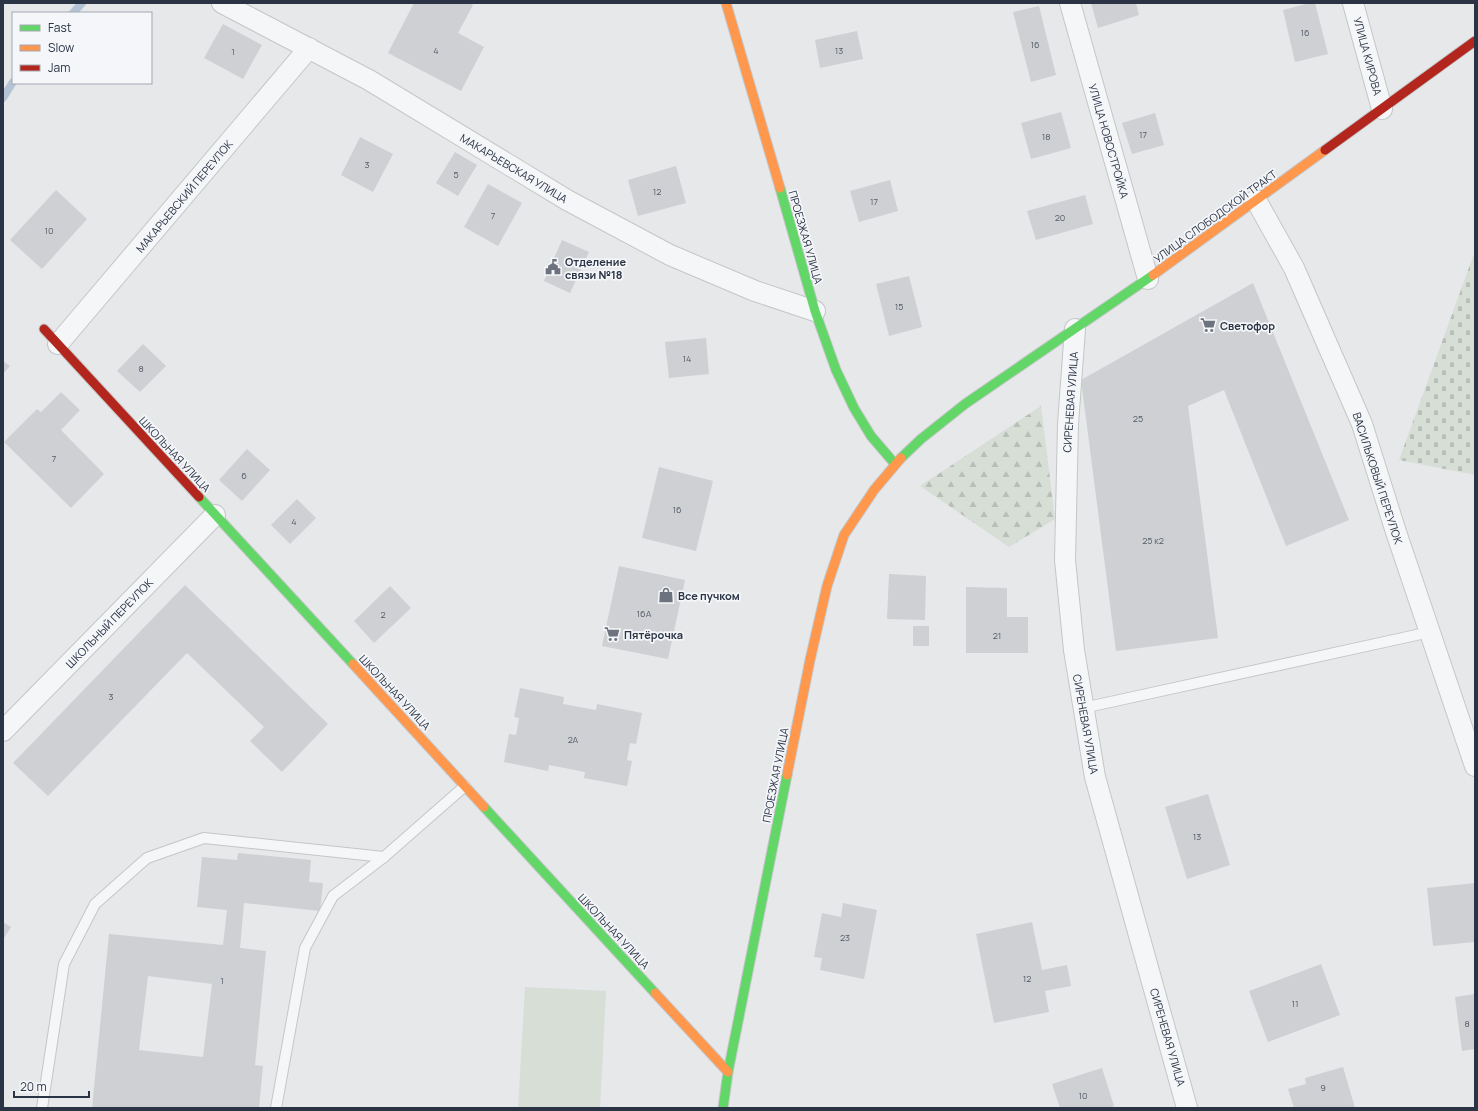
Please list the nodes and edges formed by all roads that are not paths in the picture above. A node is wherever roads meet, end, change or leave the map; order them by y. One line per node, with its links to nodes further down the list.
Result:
1 (222, 3): 6 (street, МАКАРЬЕВСКАЯ УЛИЦА)
2 (726, 3): 10 (street, ПРОЕЗЖАЯ УЛИЦА)
3 (1070, 3): 9 (street, УЛИЦА НОВОСТРОЙКА)
4 (1353, 3): 7 (street, УЛИЦА КИРОВА)
5 (1475, 41): 7 (street, УЛИЦА СЛОБОДСКОЙ ТРАКТ)
6 (309, 48): 10 (street, МАКАРЬЕВСКАЯ УЛИЦА); 13 (street, МАКАРЬЕВСКИЙ ПЕРЕУЛОК)
7 (1382, 108): 8 (street, УЛИЦА СЛОБОДСКОЙ ТРАКТ)
8 (1256, 200): 9 (street, УЛИЦА СЛОБОДСКОЙ ТРАКТ); 17 (street, ВАСИЛЬКОВЫЙ ПЕРЕУЛОК)
9 (1148, 279): 12 (street, УЛИЦА СЛОБОДСКОЙ ТРАКТ)
10 (815, 311): 15 (street, ПРОЕЗЖАЯ УЛИЦА)
11 (44, 329): 13 (street, ШКОЛЬНАЯ УЛИЦА)
12 (1076, 329): 14 (street, УЛИЦА СЛОБОДСКОЙ ТРАКТ); 18 (street, СИРЕНЕВАЯ УЛИЦА)
13 (58, 344): 16 (street, ШКОЛЬНАЯ УЛИЦА)
14 (965, 404): 15 (street, ПРОЕЗЖАЯ УЛИЦА)
15 (894, 464): 23 (street, ПРОЕЗЖАЯ УЛИЦА)
16 (216, 515): 19 (street, ШКОЛЬНЫЙ ПЕРЕУЛОК); 21 (street, ШКОЛЬНАЯ УЛИЦА)
17 (1430, 632): 18 (lane); 20 (street, ВАСИЛЬКОВЫЙ ПЕРЕУЛОК)
18 (1083, 708): 27 (street, СИРЕНЕВАЯ УЛИЦА)
19 (3, 731)
20 (1475, 766)
21 (465, 786): 22 (lane); 23 (street, ШКОЛЬНАЯ УЛИЦА)
22 (384, 857): 24 (lane); 25 (lane)
23 (728, 1072): 26 (street, ПРОЕЗЖАЯ УЛИЦА)
24 (42, 1108)
25 (276, 1108)
26 (723, 1108)
27 (1188, 1108)

